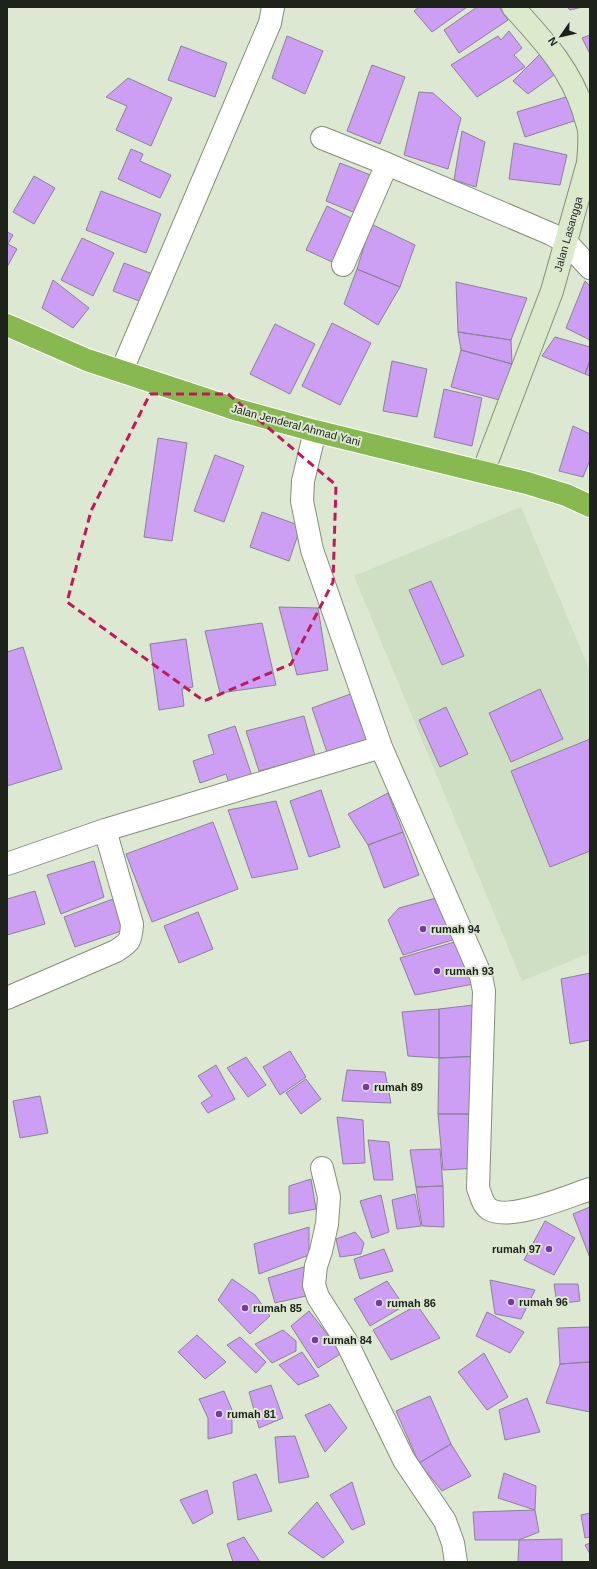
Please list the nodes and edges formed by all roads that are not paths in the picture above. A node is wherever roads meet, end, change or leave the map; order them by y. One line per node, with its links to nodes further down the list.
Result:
1 (273, 7): 10 (street)
2 (513, 7): 3 (street, Jalan Lasangga)
3 (589, 129): 6 (street, Jalan Lasangga)
4 (322, 138): 5 (street)
5 (387, 164): 6 (street); 7 (street)
6 (566, 242): 8 (street); 12 (street, Jalan Lasangga)
7 (343, 265)
8 (590, 268)
9 (7, 325): 10 (highway, Jalan Jenderal Ahmad Yani)
10 (122, 370): 11 (highway, Jalan Jenderal Ahmad Yani)
11 (314, 431): 12 (highway, Jalan Jenderal Ahmad Yani); 14 (street)
12 (483, 472): 13 (highway, Jalan Jenderal Ahmad Yani)
13 (590, 506)
14 (381, 747): 15 (street); 19 (street)
15 (105, 830): 16 (street); 17 (street)
16 (7, 864)
17 (7, 998)
18 (322, 1168): 20 (street)
19 (590, 1189)
20 (456, 1562)

